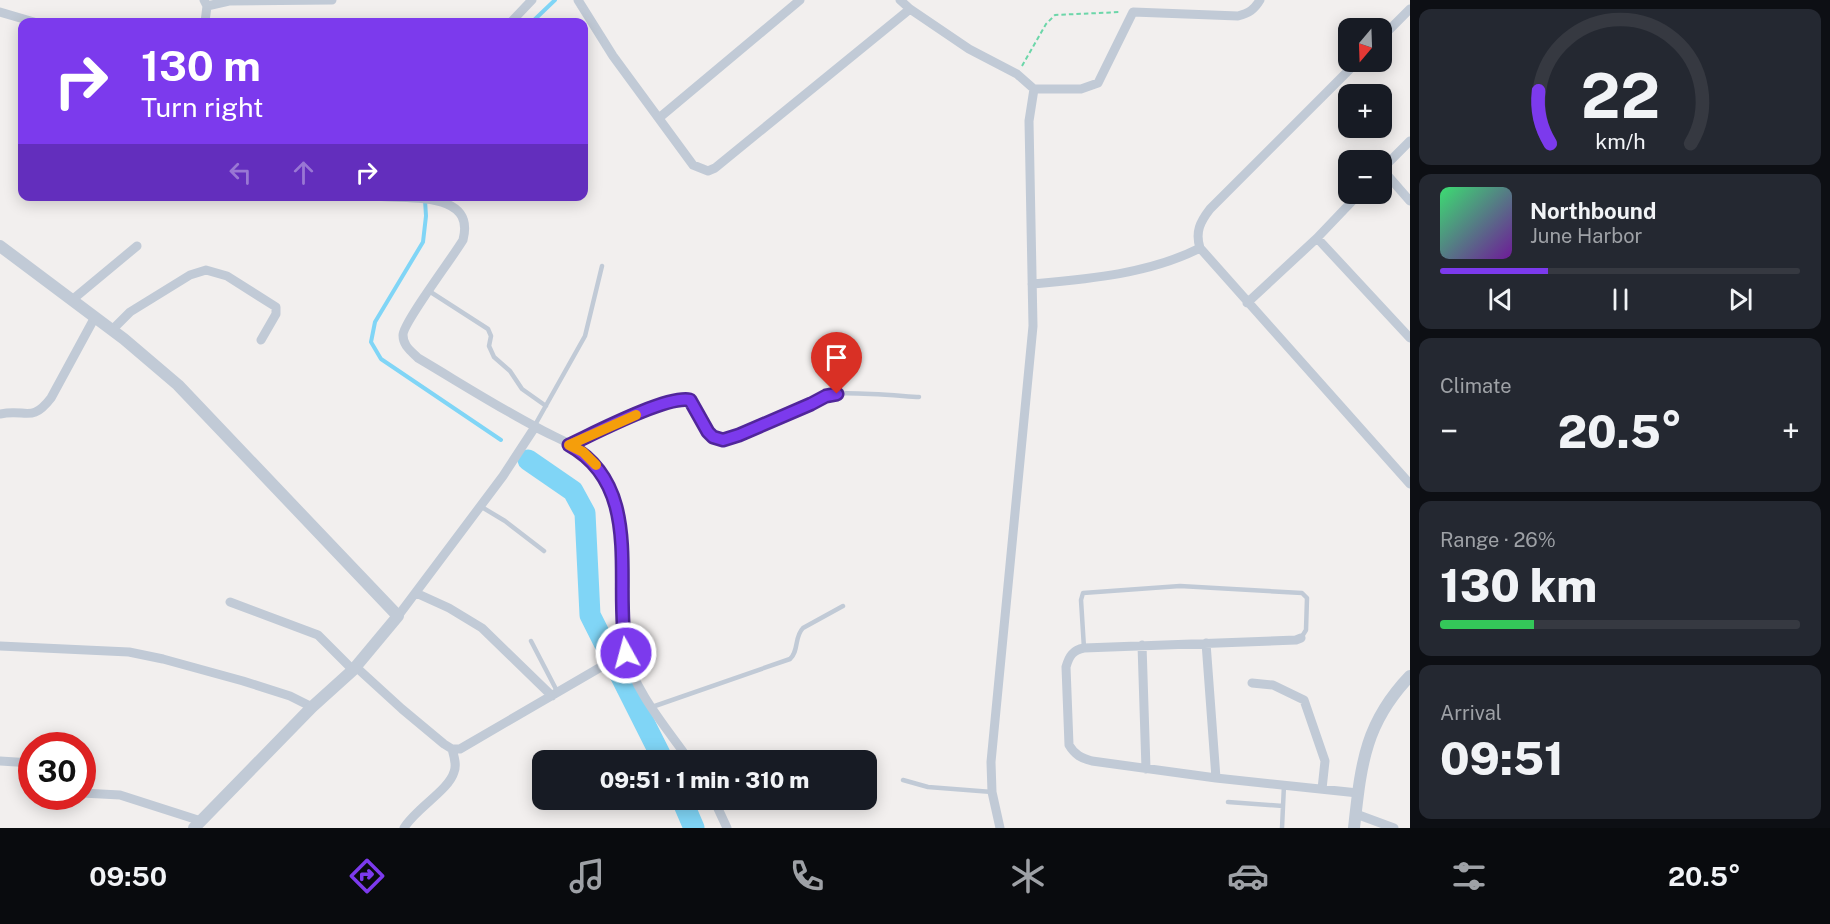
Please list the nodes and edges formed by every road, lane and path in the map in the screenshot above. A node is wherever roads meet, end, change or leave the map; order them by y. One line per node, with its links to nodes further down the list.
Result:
1 (332, 0): 7 (street)
2 (532, 0): 14 (street)
3 (578, 0): 19 (street)
4 (800, 0): 19 (street)
5 (900, 0): 8 (street)
6 (1260, 0): 11 (street)
7 (206, 3): 13 (street)
8 (910, 9): 17 (street); 19 (street)
9 (1410, 9): 15 (street)
10 (0, 12): 12 (street)
11 (1132, 12): 17 (path); 18 (street)
12 (20, 18)
13 (205, 18)
14 (515, 18)
15 (1392, 27)
16 (1347, 72): 29 (street)
17 (1017, 74): 18 (street)
18 (1034, 89): 31 (street)
19 (659, 118)
20 (1410, 141): 21 (street)
21 (1392, 159)
22 (1392, 180): 24 (street)
23 (441, 201): 32 (street)
24 (1410, 201)
25 (1349, 204): 26 (street)
26 (1317, 238): 34 (street); 37 (street)
27 (0, 246): 33 (street)
28 (137, 246): 33 (street)
29 (1200, 248): 31 (street); 34 (street)
30 (602, 266): 40 (lane)
31 (1032, 284): 73 (street)
32 (429, 291): 40 (lane); 42 (street)
33 (72, 300): 35 (street)
34 (1247, 303): 44 (street)
35 (95, 317): 36 (street); 41 (street)
36 (112, 330): 38 (street); 50 (street)
37 (1410, 338)
38 (261, 340)
39 (919, 397): 43 (lane)
40 (546, 406): 42 (lane)
41 (0, 414)
42 (535, 427): 43 (street); 45 (street)
43 (569, 445): 57 (street)
44 (1410, 484)
45 (480, 506): 46 (lane); 47 (street)
46 (544, 551)
47 (416, 593): 50 (street); 61 (street)
48 (230, 602): 58 (street)
49 (843, 606): 63 (lane)
50 (398, 616): 58 (street)
51 (1301, 638): 53 (street); 56 (lane)
52 (531, 640): 61 (lane)
53 (1206, 643): 54 (street); 69 (street)
54 (1142, 645): 56 (street); 68 (street)
55 (0, 646): 62 (street)
56 (1084, 648): 68 (street)
57 (626, 653): 61 (street); 63 (street)
58 (355, 668): 62 (street); 64 (street)
59 (1410, 676): 74 (street)
60 (1252, 683): 72 (street)
61 (555, 694): 64 (street)
62 (312, 707): 80 (street)
63 (652, 707): 65 (street)
64 (452, 749): 81 (street)
65 (682, 750)
66 (0, 761): 67 (street)
67 (18, 762)
68 (1146, 769): 69 (street)
69 (1216, 778): 71 (street)
70 (903, 780): 73 (lane)
71 (1284, 785): 72 (street); 77 (lane)
72 (1322, 789): 74 (street)
73 (993, 792): 83 (street)
74 (1358, 793): 79 (street)
75 (96, 794): 80 (street)
76 (1228, 802): 77 (lane)
77 (1282, 806): 84 (lane)
78 (719, 810): 82 (street)
79 (1356, 814): 85 (street); 86 (street)
80 (197, 825)
81 (404, 828)
82 (727, 828)
83 (1000, 828)
84 (1282, 828)
85 (1354, 828)
86 (1394, 828)

